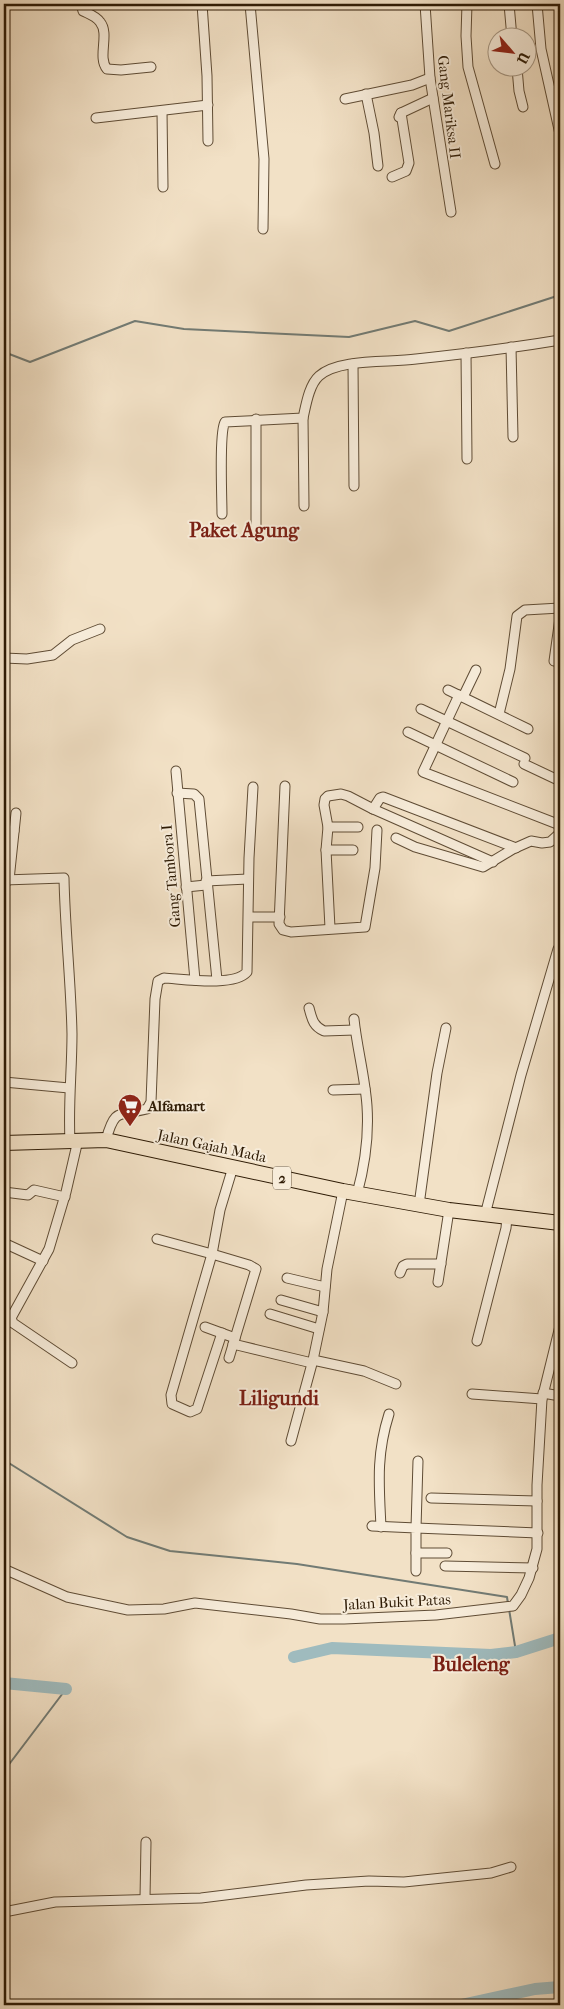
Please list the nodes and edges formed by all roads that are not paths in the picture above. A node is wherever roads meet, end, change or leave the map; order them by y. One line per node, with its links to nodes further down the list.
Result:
1 (81, 4): 9 (street)
2 (202, 4): 15 (street)
3 (250, 4): 26 (street)
4 (425, 4): 10 (street, Gang Mariksa II)
5 (468, 4): 21 (street)
6 (509, 4): 8 (street)
7 (537, 4): 19 (street)
8 (511, 28)
9 (151, 67)
10 (430, 78): 12 (street); 13 (street, Gang Mariksa II)
11 (517, 78): 16 (street)
12 (366, 94): 14 (street); 22 (street)
13 (433, 98): 23 (street); 25 (street, Gang Mariksa II)
14 (345, 99)
15 (208, 104): 17 (street); 20 (street)
16 (523, 107)
17 (162, 111): 18 (street); 24 (street)
18 (96, 118)
19 (560, 134)
20 (208, 141)
21 (495, 164)
22 (378, 166)
23 (392, 177)
24 (163, 187)
25 (451, 212)
26 (263, 229)
27 (560, 340): 28 (street)
28 (512, 347): 29 (street); 33 (street)
29 (466, 353): 30 (street); 34 (street)
30 (353, 364): 31 (street); 35 (street)
31 (303, 418): 32 (street); 36 (street)
32 (256, 419): 37 (street); 38 (street)
33 (513, 437)
34 (467, 459)
35 (354, 486)
36 (304, 506)
37 (222, 514)
38 (256, 533)
39 (560, 608): 48 (street)
40 (560, 618): 43 (street)
41 (100, 629): 42 (street)
42 (4, 658)
43 (554, 661)
44 (476, 670): 46 (street)
45 (448, 690): 46 (street)
46 (461, 696): 48 (street); 49 (street)
47 (421, 709): 49 (street)
48 (499, 714): 50 (street)
49 (447, 721): 52 (street); 54 (street)
50 (528, 729)
51 (408, 732): 52 (street)
52 (436, 745): 55 (street); 61 (street)
53 (176, 771): 58 (street, Gang Tambora I)
54 (560, 781)
55 (513, 782)
56 (285, 786): 79 (street)
57 (253, 787): 74 (street)
58 (177, 793): 76 (street); 77 (street, Gang Tambora I)
59 (373, 809): 62 (street); 69 (street); 73 (street)
60 (16, 813): 66 (street)
61 (560, 825)
62 (328, 827): 63 (street); 70 (street)
63 (358, 827)
64 (377, 830): 80 (street)
65 (4, 831): 66 (street)
66 (14, 831): 72 (street)
67 (560, 833): 69 (street)
68 (396, 838): 73 (street)
69 (516, 848): 73 (street)
70 (326, 850): 71 (street); 80 (street)
71 (353, 850)
72 (8, 853): 75 (street)
73 (493, 862)
74 (248, 879): 76 (street); 78 (street)
75 (6, 880): 89 (street)
76 (206, 883): 77 (street); 83 (street)
77 (186, 888): 82 (street, Gang Tambora I)
78 (248, 917): 79 (street); 83 (street)
79 (280, 917): 80 (street)
80 (330, 928)
81 (558, 950): 101 (street)
82 (195, 980): 83 (street); 92 (street)
83 (217, 980)
84 (310, 1008): 87 (street)
85 (354, 1019): 87 (street)
86 (446, 1028): 99 (street)
87 (355, 1030): 90 (street)
88 (4, 1082): 89 (street)
89 (70, 1088): 93 (street)
90 (365, 1089): 91 (street); 97 (street)
91 (333, 1090)
92 (106, 1140): 93 (highway, Jalan Gajah Mada / 2); 95 (highway, Jalan Gajah Mada / 2)
93 (74, 1141): 94 (highway, Jalan Gajah Mada / 2); 98 (street)
94 (4, 1142)
95 (233, 1167): 97 (highway, Jalan Gajah Mada / 2); 106 (street)
96 (4, 1192): 98 (street)
97 (350, 1193): 99 (highway, Jalan Gajah Mada / 2); 112 (street)
98 (65, 1197): 107 (street)
99 (419, 1205): 100 (highway, Jalan Gajah Mada / 2)
100 (449, 1210): 101 (highway, Jalan Gajah Mada / 2); 108 (street)
101 (485, 1215): 102 (highway, Jalan Gajah Mada / 2)
102 (507, 1217): 103 (highway, Jalan Gajah Mada / 2); 121 (street)
103 (560, 1223)
104 (157, 1240): 106 (street)
105 (4, 1243): 107 (street)
106 (212, 1254): 119 (street); 120 (street)
107 (43, 1262): 124 (street)
108 (440, 1264): 109 (street); 111 (street)
109 (400, 1273)
110 (287, 1278): 112 (street)
111 (438, 1282)
112 (325, 1287): 114 (street)
113 (281, 1300): 114 (street)
114 (323, 1312): 118 (street)
115 (270, 1314): 118 (street)
116 (560, 1326): 127 (street, Jalan Bukit Patas)
117 (205, 1327): 119 (street)
118 (320, 1330): 123 (street)
119 (222, 1333): 120 (street)
120 (234, 1341): 122 (street); 123 (street)
121 (476, 1341)
122 (229, 1358)
123 (313, 1362): 125 (street); 130 (street)
124 (72, 1363)
125 (396, 1384)
126 (472, 1394): 127 (street)
127 (542, 1396): 128 (street); 133 (street, Jalan Bukit Patas)
128 (560, 1396)
129 (389, 1414): 135 (street)
130 (291, 1441)
131 (418, 1461): 136 (street)
132 (431, 1498): 133 (street)
133 (537, 1501): 137 (street, Jalan Bukit Patas)
134 (372, 1526): 135 (street)
135 (382, 1527): 136 (street)
136 (416, 1528): 137 (street); 138 (street)
137 (538, 1533): 141 (street, Jalan Bukit Patas)
138 (416, 1553): 139 (street); 143 (street)
139 (447, 1553)
140 (445, 1566): 141 (street)
141 (533, 1568): 142 (street, Jalan Bukit Patas)
142 (4, 1569)
143 (416, 1571)
144 (146, 1842): 146 (street)
145 (512, 1867): 146 (street)
146 (145, 1898): 147 (street)
147 (4, 1912)

